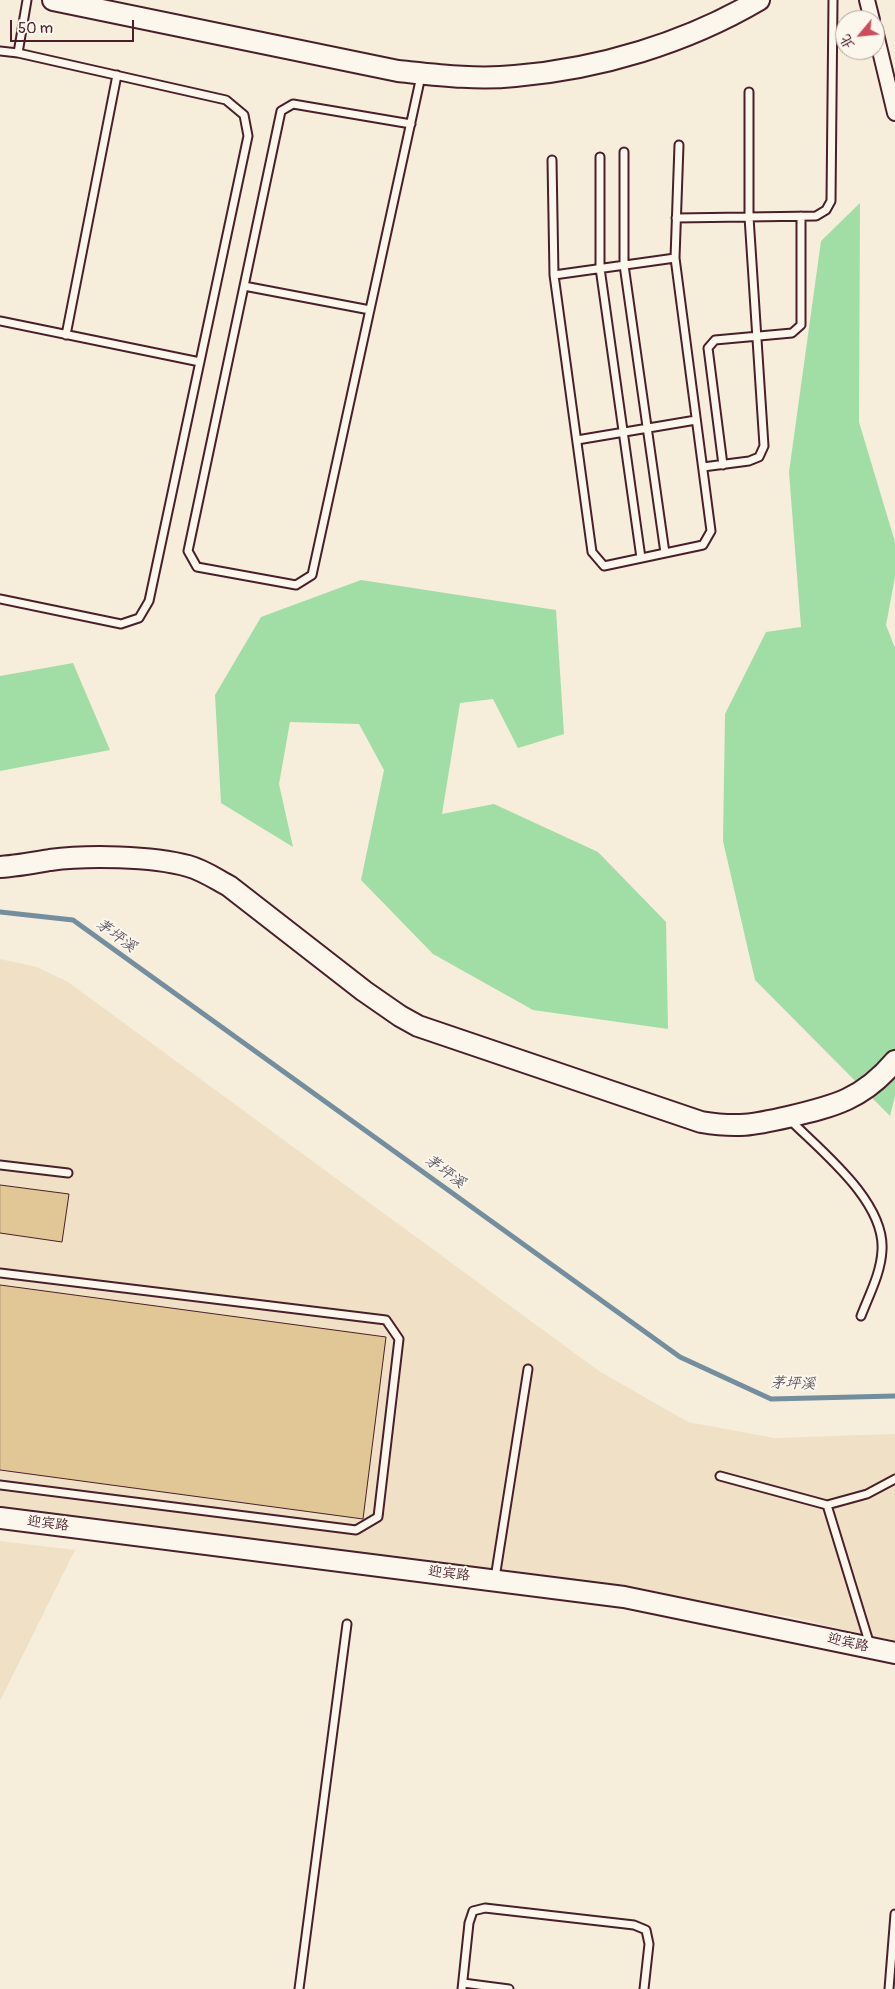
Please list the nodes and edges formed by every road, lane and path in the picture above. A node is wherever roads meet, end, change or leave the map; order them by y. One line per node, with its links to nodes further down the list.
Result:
1 (27, 0): 6 (lane)
2 (53, 0): 8 (main road)
3 (759, 0): 8 (main road)
4 (833, 0): 17 (lane)
5 (0, 51): 6 (lane)
6 (18, 53): 9 (lane)
7 (882, 60): 11 (street)
8 (422, 74): 12 (lane)
9 (117, 75): 27 (lane); 29 (lane)
10 (749, 92): 18 (lane)
11 (895, 113)
12 (410, 124): 24 (lane); 25 (lane)
13 (679, 145): 19 (lane)
14 (624, 152): 21 (lane)
15 (600, 156): 22 (lane)
16 (552, 160): 23 (lane)
17 (801, 216): 18 (lane); 28 (lane)
18 (749, 217): 19 (lane); 28 (lane)
19 (676, 218): 20 (lane)
20 (675, 258): 21 (lane); 30 (lane)
21 (624, 265): 22 (lane); 31 (lane)
22 (600, 268): 23 (lane); 32 (lane)
23 (554, 275): 33 (lane)
24 (244, 286): 25 (lane); 25 (lane)
25 (370, 310)
26 (0, 321): 27 (lane)
27 (66, 335): 29 (lane)
28 (757, 336): 34 (lane); 34 (lane)
29 (200, 362): 38 (lane)
30 (696, 420): 31 (lane); 35 (lane)
31 (648, 428): 32 (lane); 36 (lane)
32 (623, 433): 33 (lane); 37 (lane)
33 (577, 440): 37 (lane)
34 (723, 465): 35 (lane)
35 (703, 468): 36 (lane)
36 (665, 553): 37 (lane)
37 (641, 558)
38 (0, 599)
39 (0, 867): 41 (main road)
40 (895, 1061): 41 (main road)
41 (787, 1117): 45 (lane)
42 (0, 1165): 43 (lane)
43 (68, 1173)
44 (0, 1273): 49 (lane)
45 (861, 1316)
46 (528, 1369): 52 (lane)
47 (720, 1476): 50 (lane)
48 (895, 1479): 50 (lane)
49 (0, 1485)
50 (827, 1505): 54 (lane)
51 (0, 1518): 52 (main road, 迎宾路)
52 (494, 1579): 54 (main road, 迎宾路)
53 (347, 1624): 58 (lane)
54 (871, 1648): 55 (main road, 迎宾路)
55 (895, 1653)
56 (895, 1914): 61 (lane)
57 (462, 1986): 59 (lane); 60 (lane)
58 (299, 1989)
59 (509, 1989)
60 (644, 1989)
61 (889, 1989)

